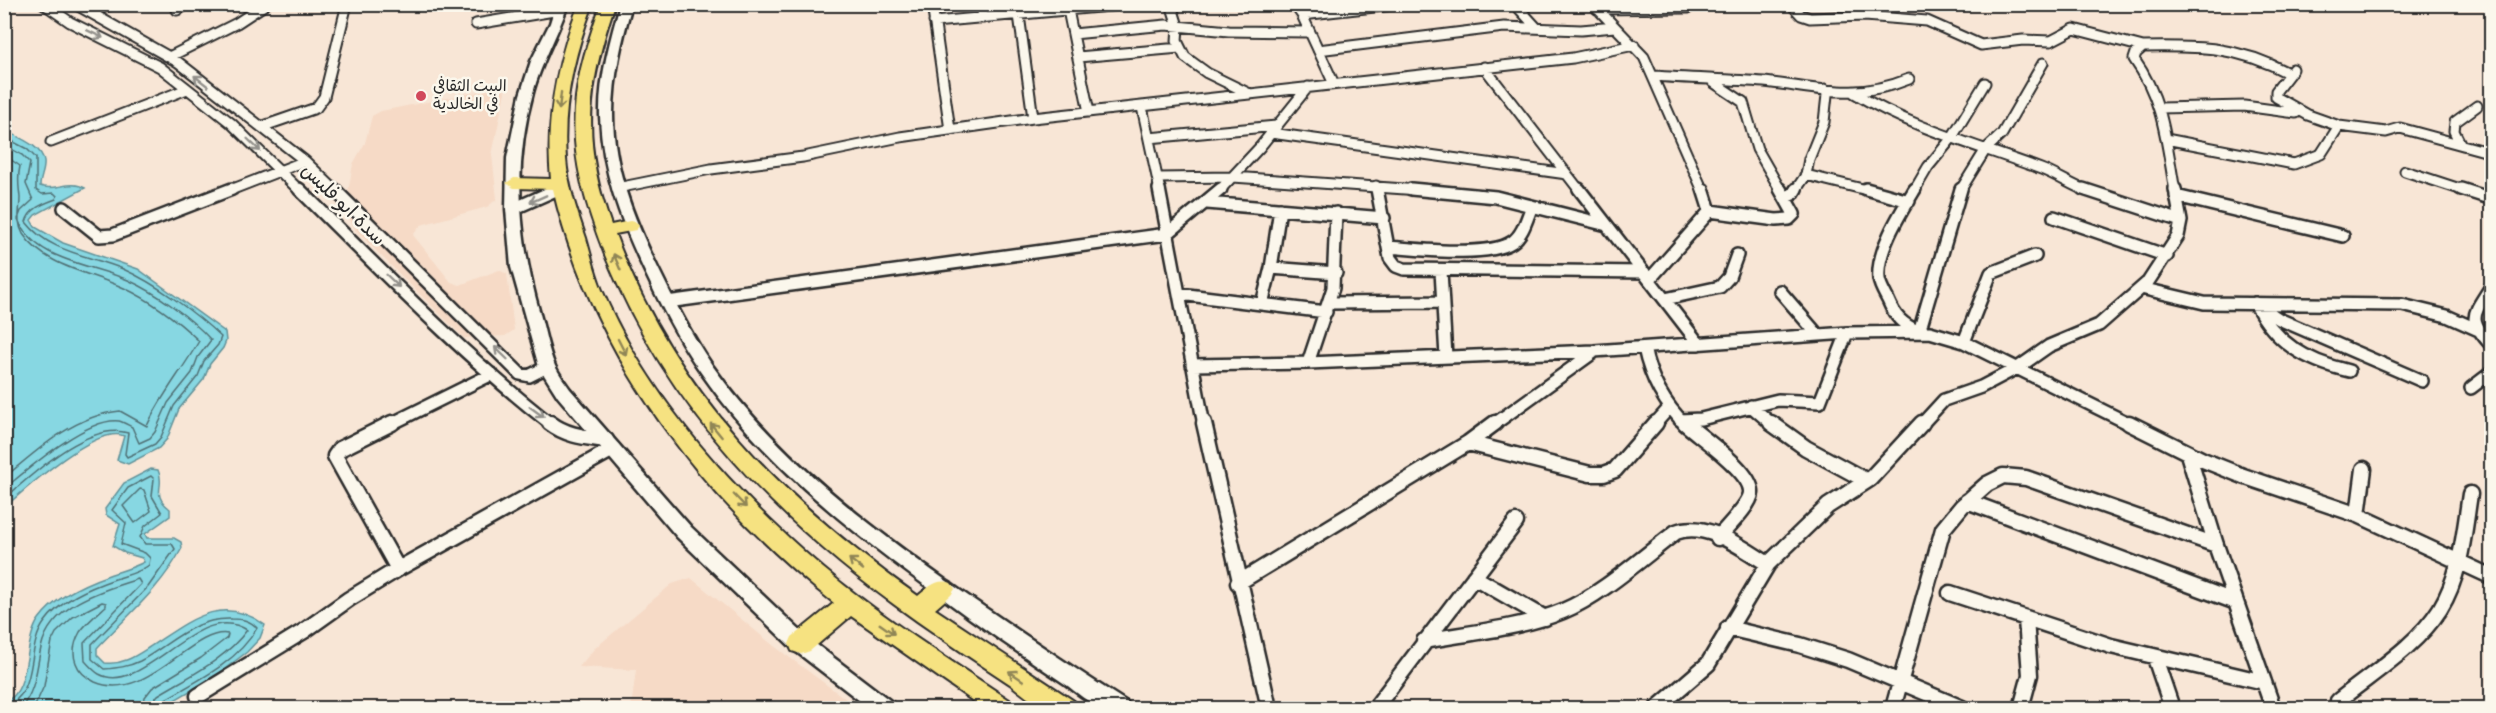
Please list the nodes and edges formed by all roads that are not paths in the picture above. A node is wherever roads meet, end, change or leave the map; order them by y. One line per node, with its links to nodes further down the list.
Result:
1 (44, 4): 52 (street, سدة ابو فليس, one-way to 52)
2 (75, 4): 25 (street, سدة ابو فليس)
3 (113, 4): 25 (street)
4 (188, 4): 23 (street)
5 (267, 4): 40 (street)
6 (347, 4): 63 (street)
7 (586, 4): 43 (highway)
8 (608, 4): 42 (highway)
9 (626, 4): 83 (main road)
10 (933, 4): 29 (street)
11 (981, 4): 28 (street)
12 (1132, 4): 19 (street)
13 (1172, 4): 31 (street)
14 (1294, 4): 27 (street)
15 (1402, 4): 27 (street)
16 (1515, 4): 32 (street)
17 (1697, 4): 22 (street)
18 (1791, 4): 37 (street)
19 (1103, 6): 24 (street)
20 (561, 7): 30 (street); 80 (main road)
21 (1595, 7): 22 (street); 33 (street)
22 (1658, 7)
23 (177, 10)
24 (1068, 10): 26 (street); 35 (street)
25 (89, 12): 40 (street, سدة ابو فليس)
26 (1019, 15): 28 (street); 61 (street)
27 (1302, 15): 34 (street)
28 (983, 18): 29 (street)
29 (934, 22): 64 (street)
30 (476, 24)
31 (1178, 26): 34 (street); 35 (street); 38 (street)
32 (1536, 27): 33 (street); 39 (street)
33 (1615, 27): 36 (street)
34 (1309, 32): 39 (street)
35 (1073, 34): 41 (street)
36 (1634, 45): 45 (street); 46 (street)
37 (2143, 47): 58 (street); 60 (street)
38 (1180, 48): 41 (street); 55 (street)
39 (1318, 50): 50 (street)
40 (170, 57): 63 (street, سدة ابو فليس, one-way to 40)
41 (1078, 57): 59 (street)
42 (591, 58): 43 (highway); 100 (highway)
43 (568, 59): 81 (highway, one-way to 81)
44 (2043, 63): 71 (street)
45 (1484, 67): 50 (street); 76 (street)
46 (1654, 76): 48 (street); 93 (street)
47 (1909, 79): 54 (street)
48 (1711, 81): 53 (street); 85 (street)
49 (1985, 83): 67 (street)
50 (1334, 84): 51 (street)
51 (1308, 87): 55 (street); 65 (street)
52 (187, 89): 69 (street); 74 (street, سدة ابو فليس, one-way to 74)
53 (1825, 89): 54 (street); 77 (street)
54 (1854, 93): 67 (street)
55 (1251, 94): 57 (street)
56 (2477, 106): 70 (street)
57 (1142, 107): 59 (street); 66 (street)
58 (2160, 108): 60 (street); 68 (street)
59 (1089, 112): 61 (street)
60 (2308, 115): 62 (street)
61 (1033, 118): 64 (street)
62 (2339, 126): 68 (street); 70 (street)
63 (261, 127): 73 (street, سدة ابو فليس)
64 (950, 130): 83 (street)
65 (1273, 130): 66 (street); 76 (street); 78 (street)
66 (1149, 138): 79 (street)
67 (1951, 139): 71 (street); 87 (street)
68 (2166, 139): 84 (street)
69 (51, 142)
70 (2460, 143): 72 (street)
71 (1986, 149): 97 (street); 122 (street)
72 (2492, 153)
73 (305, 161): 74 (street); 134 (street, سدة ابو فليس, one-way to 73)
74 (280, 171): 90 (street); 138 (street, سدة ابو فليس, one-way to 138)
75 (2404, 171): 86 (street)
76 (1567, 174): 98 (street)
77 (1806, 175): 85 (street); 87 (street)
78 (1233, 177): 79 (street); 82 (street); 88 (street)
79 (1158, 178): 101 (street)
80 (514, 183): 81 (highway); 91 (main road)
81 (561, 186): 91 (street, one-way to 91); 164 (highway, one-way to 164)
82 (1376, 186): 89 (street); 96 (street)
83 (617, 188): 99 (main road)
84 (2176, 196): 97 (street); 102 (street)
85 (1786, 197): 93 (street)
86 (2492, 199)
87 (1909, 201): 122 (street)
88 (1207, 203): 92 (street); 101 (street)
89 (1532, 206): 98 (street); 103 (street)
90 (64, 208)
91 (513, 209): 134 (main road)
92 (1280, 209): 94 (street); 107 (street)
93 (1710, 211): 110 (street)
94 (1336, 213): 96 (street); 109 (street)
95 (2054, 217): 106 (street)
96 (1384, 218): 103 (street)
97 (2181, 221): 106 (street)
98 (1607, 225): 110 (street)
99 (630, 226): 100 (highway); 116 (main road)
100 (605, 231): 165 (highway, one-way to 100)
101 (1167, 234): 114 (street); 116 (street)
102 (2343, 236)
103 (1388, 247): 108 (street)
104 (1737, 255): 115 (street)
105 (2035, 256): 126 (street)
106 (2167, 256): 112 (street)
107 (1271, 268): 109 (street); 119 (street)
108 (1441, 271): 110 (street); 117 (street)
109 (1336, 273): 120 (street)
110 (1647, 275): 115 (street)
111 (2492, 285): 121 (street)
112 (2141, 288): 118 (street); 135 (street)
113 (1780, 291): 124 (street)
114 (1180, 294): 119 (street); 133 (street)
115 (1665, 299): 127 (street)
116 (667, 302): 161 (main road)
117 (1442, 302): 120 (street); 131 (street)
118 (2255, 303): 121 (street); 136 (street); 139 (street)
119 (1262, 304): 120 (street)
120 (1328, 307): 132 (street)
121 (2478, 330): 125 (street); 128 (street)
122 (1919, 332): 123 (street); 126 (street)
123 (1846, 333): 124 (street); 141 (street)
124 (1818, 335): 127 (street)
125 (2492, 336)
126 (1964, 342): 135 (street)
127 (1699, 344): 129 (street)
128 (2492, 346)
129 (1644, 348): 130 (street); 142 (street)
130 (1594, 351): 131 (street); 144 (street)
131 (1446, 357): 132 (street)
132 (1308, 363): 133 (street)
133 (1192, 365): 160 (street)
134 (547, 366): 145 (main road)
135 (2019, 367): 146 (street); 148 (street)
136 (2349, 371)
137 (2492, 372): 140 (street)
138 (492, 374): 145 (street, سدة ابو فليس, one-way to 145); 157 (street)
139 (2422, 381)
140 (2471, 388)
141 (1751, 406): 143 (street); 148 (street)
142 (1670, 407): 143 (street); 144 (street)
143 (1680, 420): 153 (street)
144 (1468, 443): 160 (street)
145 (610, 445): 157 (street); 170 (main road)
146 (2188, 454): 151 (street); 154 (street)
147 (2364, 469): 151 (street)
148 (1867, 481): 156 (street)
149 (2470, 494): 155 (street)
150 (1966, 501): 154 (street); 163 (street); 172 (street)
151 (2358, 514): 155 (street)
152 (1516, 522): 158 (street)
153 (1718, 538): 156 (street); 166 (street)
154 (2216, 545): 163 (street)
155 (2459, 562): 159 (street); 175 (street)
156 (1768, 564): 168 (street)
157 (398, 569): 174 (street)
158 (1474, 577): 166 (street); 169 (street)
159 (2492, 577)
160 (1238, 583): 180 (street)
161 (943, 589): 165 (highway); 179 (main road)
162 (1950, 593): 167 (street)
163 (2236, 602): 173 (street)
164 (851, 603): 170 (highway); 177 (highway, one-way to 177)
165 (917, 610): 178 (highway, one-way to 165)
166 (1545, 618): 169 (street)
167 (2026, 618): 171 (street); 185 (street)
168 (1728, 628): 172 (street); 182 (street)
169 (1424, 641): 181 (street)
170 (801, 644): 176 (main road)
171 (2155, 658): 173 (street); 186 (street)
172 (1900, 681): 183 (street); 184 (street)
173 (2264, 682): 187 (street)
174 (198, 696)
175 (2338, 701)
176 (884, 708)
177 (1002, 708)
178 (1065, 708)
179 (1119, 708)
180 (1269, 708)
181 (1375, 708)
182 (1657, 708)
183 (1893, 708)
184 (1962, 708)
185 (2021, 708)
186 (2172, 708)
187 (2273, 708)

